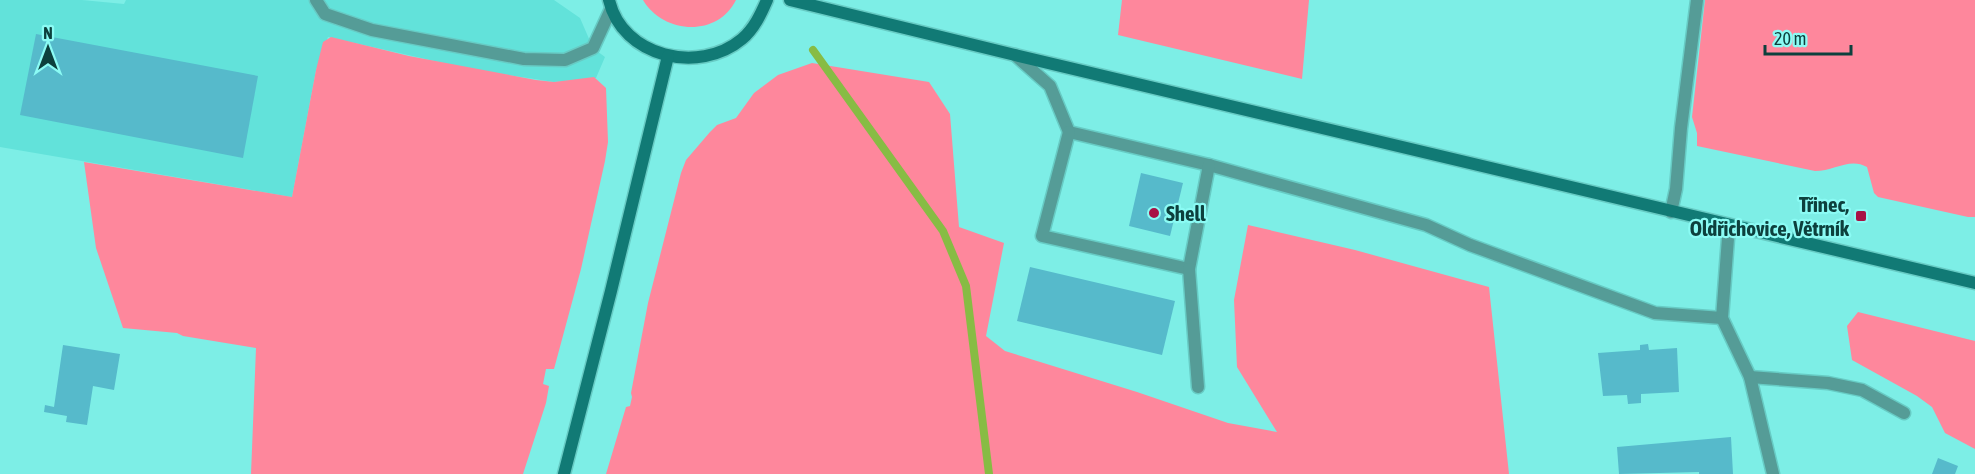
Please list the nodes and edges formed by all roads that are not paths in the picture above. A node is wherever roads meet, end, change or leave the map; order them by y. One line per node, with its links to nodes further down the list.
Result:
1 (316, 0): 5 (street)
2 (767, 0): 7 (main road)
3 (790, 0): 6 (main road)
4 (1697, 0): 10 (street)
5 (610, 4): 7 (main road)
6 (1015, 55): 8 (street); 10 (main road)
7 (668, 56): 18 (main road)
8 (1069, 132): 9 (street); 12 (street)
9 (1209, 165): 12 (street); 14 (street)
10 (1671, 212): 11 (main road)
11 (1729, 225): 13 (main road); 14 (street)
12 (1189, 269): 16 (street)
13 (1975, 283)
14 (1722, 318): 15 (street)
15 (1750, 376): 17 (street); 19 (street)
16 (1198, 387)
17 (1904, 413)
18 (564, 474)
19 (1773, 474)

